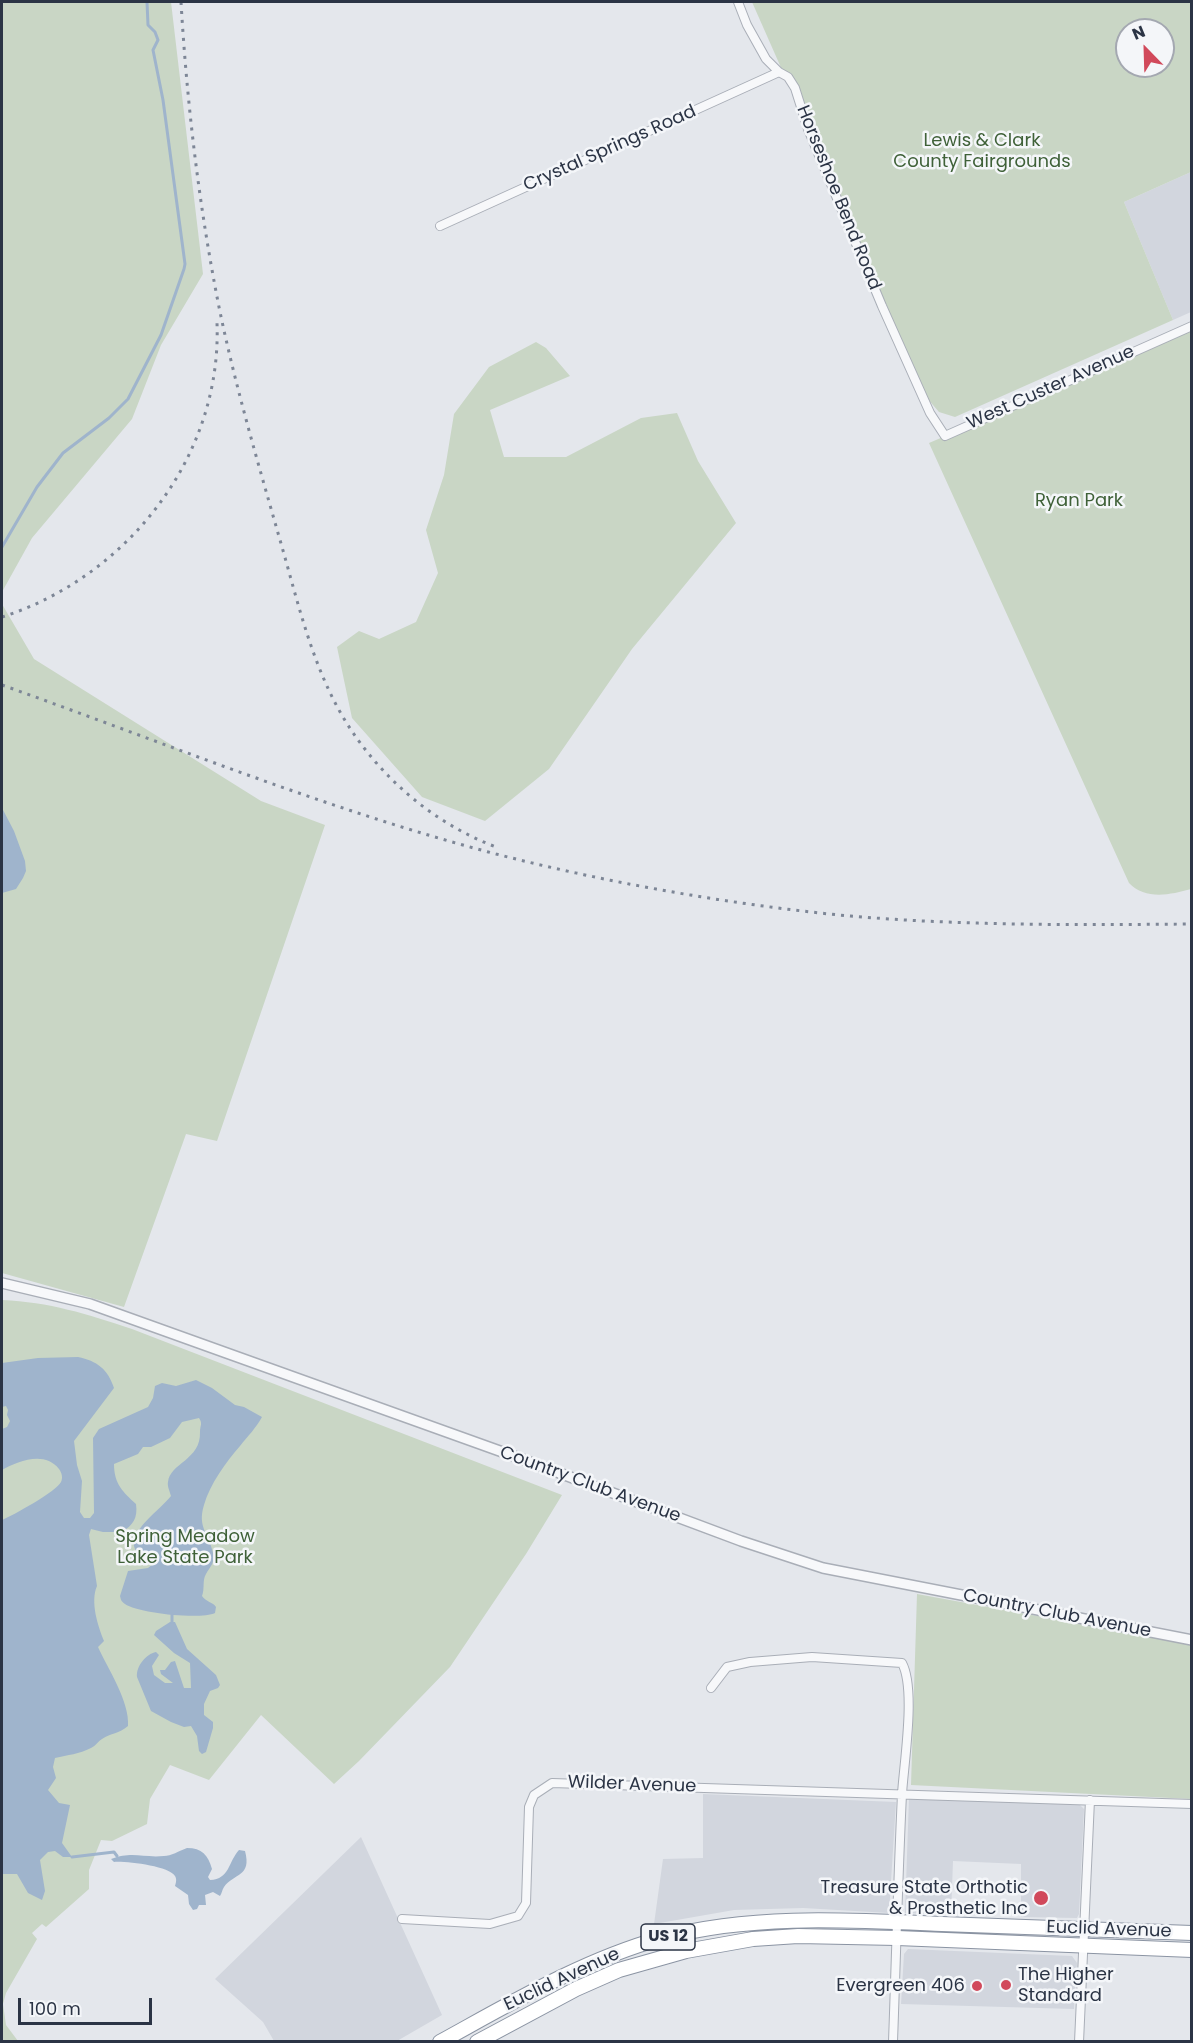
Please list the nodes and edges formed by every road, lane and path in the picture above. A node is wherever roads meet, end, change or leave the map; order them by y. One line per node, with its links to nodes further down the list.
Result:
1 (738, 2): 2 (street, Horseshoe Bend Road)
2 (779, 72): 3 (street, Crystal Springs Road); 5 (street, Horseshoe Bend Road)
3 (440, 226)
4 (1191, 326): 5 (street, West Custer Avenue)
5 (926, 405)
6 (2, 1283): 7 (street, Country Club Avenue)
7 (1191, 1640)
8 (711, 1688): 9 (street)
9 (902, 1795): 10 (street, Wilder Avenue); 12 (street, Wilder Avenue); 13 (street)
10 (1090, 1800): 11 (street, Wilder Avenue); 14 (street)
11 (1191, 1804)
12 (402, 1919)
13 (897, 1922): 14 (highway, Euclid Avenue / US 12); 16 (street); 19 (highway, Euclid Avenue / US 12)
14 (1084, 1929): 15 (highway, Euclid Avenue / US 12); 17 (street)
15 (1191, 1933)
16 (897, 1938): 17 (highway, Euclid Avenue / US 12); 20 (highway, Euclid Avenue / US 12); 23 (street)
17 (1083, 1946): 18 (highway, Euclid Avenue / US 12); 24 (street)
18 (1191, 1950)
19 (526, 1995): 20 (highway); 21 (highway, Euclid Avenue / US 12)
20 (535, 2010): 22 (highway, Euclid Avenue / US 12)
21 (440, 2042)
22 (477, 2042)
23 (893, 2042)
24 (1079, 2042)

